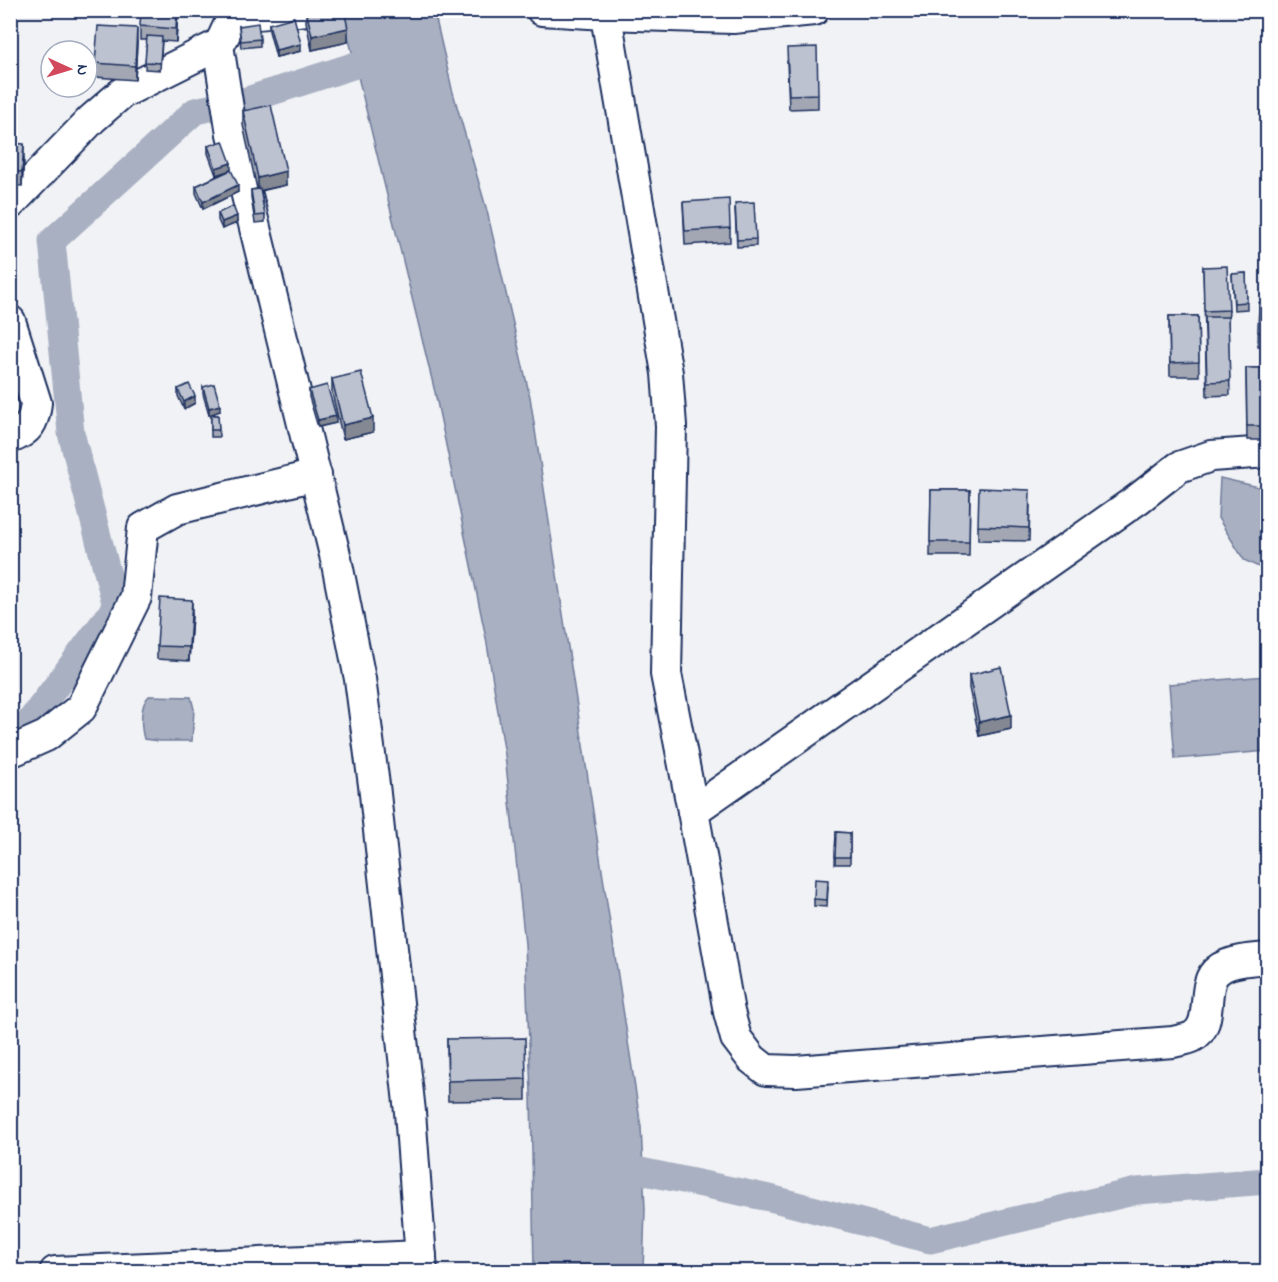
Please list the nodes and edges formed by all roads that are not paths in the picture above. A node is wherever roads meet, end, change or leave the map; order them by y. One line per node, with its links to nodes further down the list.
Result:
1 (542, 10): 4 (street)
2 (814, 10): 4 (street)
3 (297, 11): 5 (street)
4 (605, 12): 12 (street)
5 (220, 57): 6 (street); 10 (street)
6 (10, 204)
7 (10, 321): 8 (street)
8 (10, 438)
9 (1268, 452): 12 (street)
10 (316, 475): 11 (street); 14 (street)
11 (10, 752)
12 (693, 811): 13 (street)
13 (1268, 958)
14 (422, 1264): 15 (street)
15 (56, 1272)

